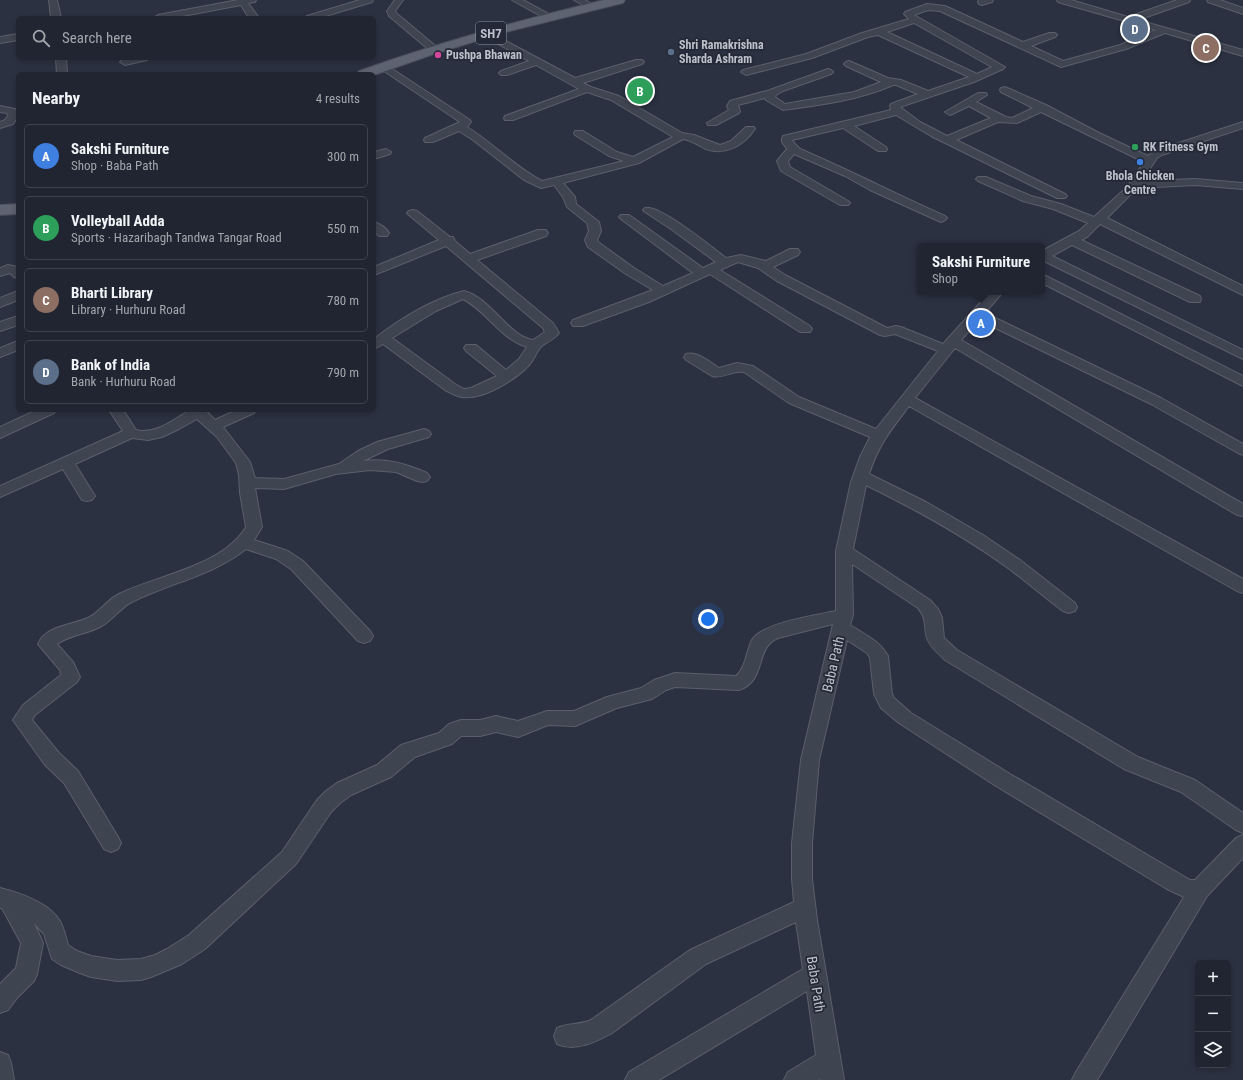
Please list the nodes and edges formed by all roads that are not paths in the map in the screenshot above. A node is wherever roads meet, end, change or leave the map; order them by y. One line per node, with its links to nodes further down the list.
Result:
1 (53, 0): 17 (street)
2 (369, 0): 12 (street)
3 (399, 0): 31 (street)
4 (516, 0): 21 (street)
5 (578, 0): 13 (street)
6 (619, 0): 13 (main road, SH7)
7 (919, 0): 14 (street)
8 (1061, 0): 23 (street)
9 (1186, 0): 23 (street)
10 (1211, 0): 16 (street)
11 (248, 1): 18 (street); 19 (street)
12 (343, 7): 15 (street); 20 (street)
13 (592, 7): 21 (main road, SH7)
14 (927, 7): 22 (street); 30 (street)
15 (373, 9)
16 (1243, 11)
17 (56, 16)
18 (169, 16)
19 (253, 16)
20 (316, 16)
21 (548, 17): 26 (main road, SH7)
22 (915, 20): 25 (street); 45 (street)
23 (1128, 20): 24 (street)
24 (1165, 30): 30 (street); 32 (street)
25 (879, 32): 42 (street); 45 (street)
26 (487, 34): 31 (main road, SH7); 35 (street)
27 (1052, 35): 30 (street)
28 (16, 37): 29 (street)
29 (0, 40)
30 (1022, 46)
31 (436, 50): 39 (main road, SH7)
32 (1243, 53)
33 (60, 60): 40 (street)
34 (136, 60): 37 (street)
35 (536, 62): 44 (street); 46 (street)
36 (639, 62): 46 (street)
37 (125, 63)
38 (849, 64): 47 (street)
39 (383, 67): 41 (main road, SH7); 65 (street)
40 (62, 72)
41 (369, 72)
42 (746, 72)
43 (828, 72): 50 (street)
44 (504, 73)
45 (977, 77): 51 (street)
46 (574, 82): 48 (street)
47 (890, 82): 50 (street); 51 (street)
48 (587, 89): 59 (street); 68 (street)
49 (1005, 90): 54 (street)
50 (774, 92): 61 (street)
51 (928, 95): 56 (street)
52 (982, 95): 53 (street)
53 (968, 102): 57 (street); 60 (street)
54 (1042, 107): 60 (street); 76 (street)
55 (0, 109): 58 (street)
56 (898, 111): 62 (street); 70 (street)
57 (950, 112)
58 (16, 115): 64 (street)
59 (509, 118)
60 (1004, 120): 70 (street)
61 (712, 122)
62 (844, 124): 71 (street); 72 (street)
63 (1243, 124): 76 (street)
64 (0, 125)
65 (458, 127): 69 (street); 78 (street)
66 (750, 129): 68 (street)
67 (579, 133): 75 (street)
68 (680, 136): 75 (street)
69 (429, 140)
70 (947, 140): 81 (street)
71 (793, 148): 82 (street); 88 (street)
72 (882, 149)
73 (386, 152): 74 (street)
74 (376, 155)
75 (635, 161): 78 (street)
76 (1151, 161): 79 (street)
77 (982, 179): 89 (street)
78 (556, 181): 104 (street)
79 (1134, 185): 80 (street); 89 (street)
80 (1243, 186)
81 (1061, 196)
82 (844, 203)
83 (16, 209): 84 (main road)
84 (0, 210)
85 (649, 210): 97 (street)
86 (413, 213): 91 (street)
87 (625, 217): 102 (street)
88 (941, 218)
89 (1098, 221): 92 (street); 105 (street)
90 (542, 233): 96 (street)
91 (449, 240): 96 (street); 99 (street)
92 (1072, 240): 94 (street); 108 (street)
93 (794, 252): 98 (street)
94 (1045, 254)
95 (1045, 257): 121 (street)
96 (468, 259): 116 (street)
97 (725, 263): 98 (street); 102 (street)
98 (762, 265): 118 (street)
99 (376, 270)
100 (16, 271): 101 (street)
101 (0, 272)
102 (707, 272): 104 (street); 114 (street)
103 (1045, 280): 124 (street)
104 (663, 291): 112 (street)
105 (1243, 291)
106 (994, 295): 110 (street, Baba Path)
107 (16, 296): 109 (street)
108 (1194, 299)
109 (0, 303)
110 (977, 314): 118 (street, Baba Path); 136 (street)
111 (16, 321): 113 (street)
112 (578, 324)
113 (0, 327)
114 (805, 329)
115 (378, 341): 116 (street); 123 (street)
116 (534, 344): 123 (street)
117 (16, 346): 120 (street)
118 (950, 346): 125 (street, Baba Path); 144 (street)
119 (472, 348): 123 (street)
120 (0, 353)
121 (1243, 355)
122 (690, 357): 135 (street)
123 (505, 376)
124 (1243, 382)
125 (906, 399): 135 (street, Baba Path); 147 (street)
126 (45, 412): 132 (street)
127 (117, 412): 133 (street)
128 (195, 412): 133 (street)
129 (198, 412): 131 (street)
130 (244, 412): 131 (street)
131 (214, 426): 141 (street)
132 (0, 433)
133 (131, 433): 137 (street)
134 (424, 434): 138 (street)
135 (878, 435): 139 (street, Baba Path)
136 (1243, 450)
137 (66, 462): 142 (street); 143 (street)
138 (343, 468): 140 (street); 141 (street)
139 (861, 476): 146 (street, Baba Path); 148 (street)
140 (422, 477)
141 (248, 484): 145 (street)
142 (0, 492)
143 (87, 496)
144 (1243, 511)
145 (243, 542): 150 (street); 152 (street)
146 (844, 551): 149 (street, Baba Path); 151 (street)
147 (1243, 587)
148 (1069, 607)
149 (842, 621): 154 (street); 155 (street); 156 (street, Baba Path)
150 (364, 636)
151 (1243, 824)
152 (110, 843)
153 (1243, 844): 154 (street)
154 (1200, 889): 165 (street)
155 (4, 899): 158 (street)
156 (805, 907): 157 (street, Baba Path); 159 (street)
157 (815, 974): 161 (street, Baba Path); 163 (street)
158 (0, 1002)
159 (565, 1036)
160 (0, 1063): 162 (street)
161 (830, 1070): 164 (street)
162 (2, 1080)
163 (637, 1080)
164 (796, 1080)
165 (1084, 1080)

